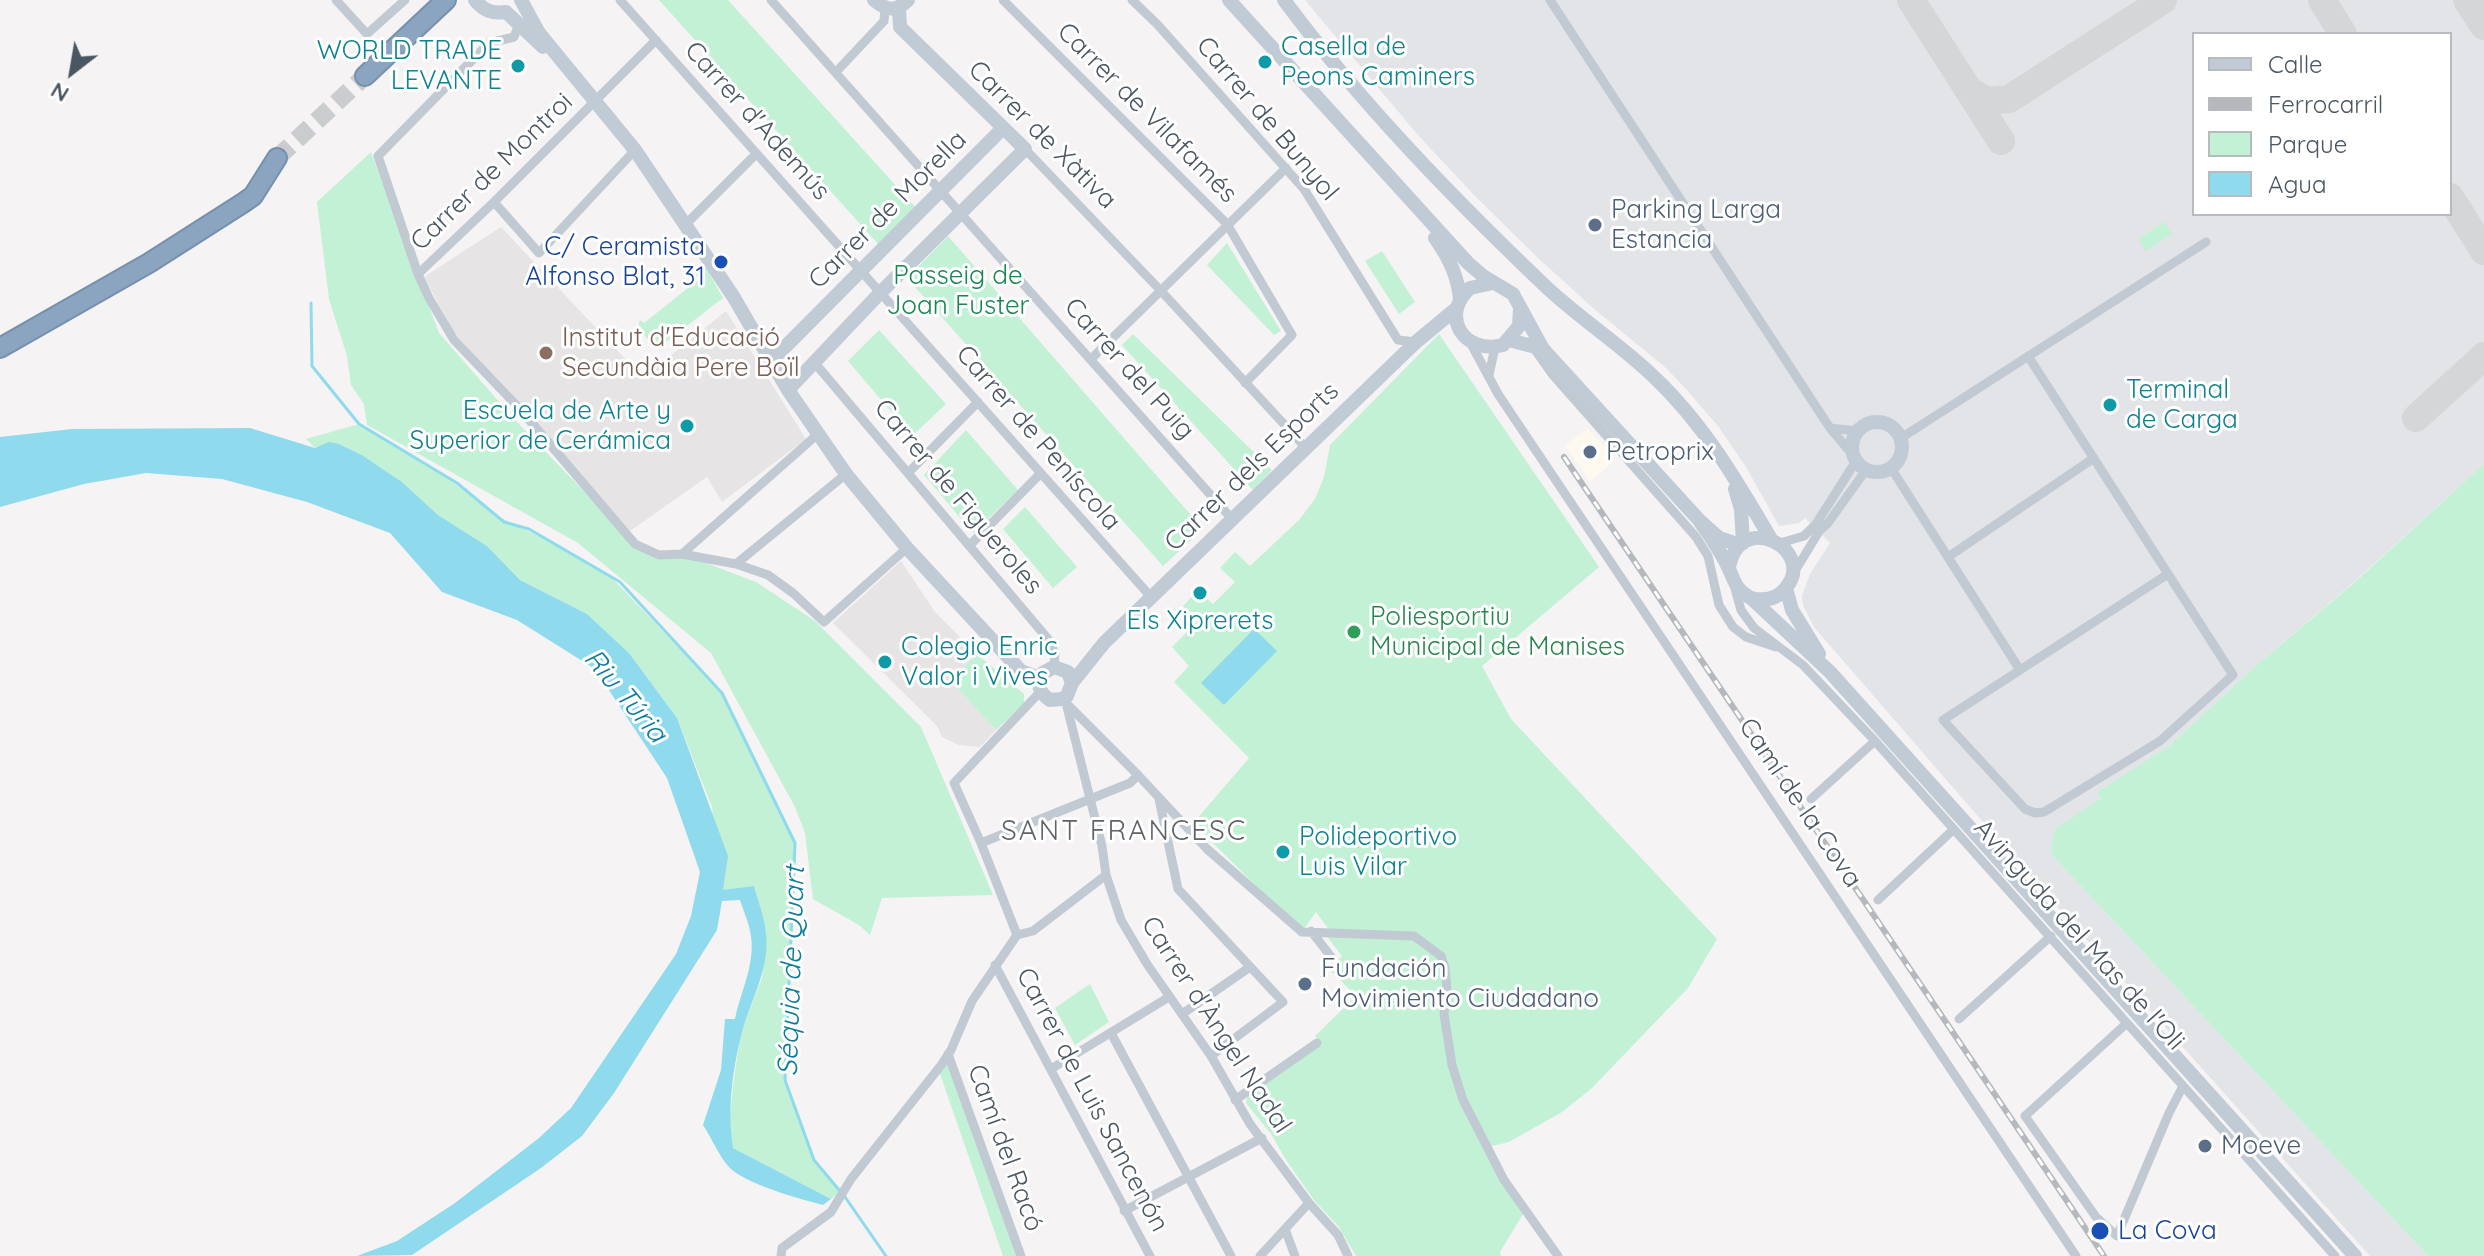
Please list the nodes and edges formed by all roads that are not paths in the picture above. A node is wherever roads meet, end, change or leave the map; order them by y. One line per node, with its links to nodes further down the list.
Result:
1 (336, 0): 2 (street)
2 (405, 0)
3 (446, 0): 18 (highway)
4 (475, 0): 14 (main road)
5 (521, 0): 16 (main road)
6 (620, 0): 15 (street, Carrer d'Ademús)
7 (771, 0): 17 (street, Carrer del Puig)
8 (1003, 0): 30 (street, Carrer de Vilafamés)
9 (1132, 0): 25 (street, Carrer de Bunyol)
10 (1229, 0): 28 (main road)
11 (1284, 0): 62 (main road)
12 (1550, 0): 55 (street)
13 (892, 2): 17 (street); 20 (main road, Carrer de Xàtiva)
14 (519, 24): 16 (main road); 34 (street)
15 (656, 40): 19 (street, Carrer de Montroi); 23 (street, Carrer d'Ademús)
16 (561, 57): 19 (main road)
17 (836, 72): 26 (street, Carrer del Puig)
18 (365, 76)
19 (596, 101): 22 (main road); 27 (street, Carrer de Montroi)
20 (1003, 128): 21 (main road, Carrer de Xàtiva); 26 (main road, Carrer de Morella)
21 (1025, 149): 29 (main road, Carrer de Morella); 36 (street, Carrer de Xàtiva)
22 (635, 150): 27 (street); 31 (main road)
23 (756, 154): 31 (street); 33 (street, Carrer d'Ademús)
24 (277, 158): 46 (highway)
25 (1286, 168): 30 (street); 42 (street, Carrer de Bunyol)
26 (941, 191): 29 (street, Carrer del Puig); 33 (main road, Carrer de Morella)
27 (494, 202): 34 (street, Carrer de Montroi)
28 (1415, 207): 35 (main road); 38 (main road)
29 (960, 213): 37 (main road, Carrer de Morella); 48 (street, Carrer del Puig)
30 (1227, 224): 36 (street); 52 (street, Carrer de Vilafamés)
31 (685, 225): 49 (main road)
32 (2206, 242): 47 (street)
33 (861, 272): 37 (street, Carrer de Peníscola); 49 (main road, Carrer de Morella)
34 (418, 274): 73 (street)
35 (1493, 283): 38 (main road); 39 (main road)
36 (1162, 292): 48 (street); 52 (street, Carrer de Xàtiva)
37 (880, 293): 50 (main road, Carrer de Morella); 54 (street, Carrer de Peníscola)
38 (1458, 304): 40 (main road, Carrer dels Esports); 41 (main road)
39 (1519, 308): 44 (main road); 45 (main road)
40 (1435, 327): 41 (main road); 42 (main road, Carrer dels Esports)
41 (1459, 329): 43 (main road)
42 (1416, 342): 59 (main road, Carrer dels Esports)
43 (1470, 342): 44 (main road); 51 (street, Camí de la Cova)
44 (1502, 344): 45 (main road); 51 (street)
45 (1538, 347): 68 (main road); 83 (street, Avinguda del Mas de l'Oli)
46 (0, 348)
47 (2028, 356): 58 (street); 60 (street)
48 (1091, 359): 67 (street, Carrer del Puig)
49 (771, 361): 53 (main road)
50 (814, 362): 53 (main road, Carrer de Morella); 64 (street, Carrer de Figueroles)
51 (1489, 375): 129 (street, Camí de la Cova)
52 (1245, 383): 59 (street, Carrer de Xàtiva)
53 (788, 390): 57 (main road)
54 (978, 402): 64 (street); 66 (street, Carrer de Peníscola)
55 (1830, 428): 56 (street); 61 (street)
56 (1857, 431): 58 (main road); 61 (main road)
57 (819, 433): 65 (main road); 73 (street)
58 (1901, 438): 63 (main road)
59 (1306, 448): 67 (main road, Carrer dels Esports)
60 (2094, 458): 74 (street); 77 (street)
61 (1858, 462): 63 (main road); 69 (street); 78 (street)
62 (1727, 464): 69 (main road); 70 (main road)
63 (1891, 468): 74 (street)
64 (909, 472): 71 (street, Carrer de Figueroles)
65 (846, 474): 72 (main road); 75 (street)
66 (1040, 474): 71 (street); 80 (street, Carrer de Peníscola)
67 (1232, 519): 80 (main road, Carrer dels Esports)
68 (1699, 520): 70 (main road); 76 (main road)
69 (1775, 541): 70 (main road); 78 (main road)
70 (1741, 544): 76 (main road)
71 (970, 545): 84 (street, Carrer de Figueroles)
72 (907, 548): 75 (street); 88 (main road)
73 (682, 554): 75 (street)
74 (1948, 557): 85 (street)
75 (736, 564)
76 (1729, 568): 79 (main road)
77 (2168, 574): 85 (street); 85 (street)
78 (1789, 582): 81 (main road); 86 (main road)
79 (1734, 585): 81 (main road); 83 (street, Avinguda del Mas de l'Oli)
80 (1151, 597): 82 (main road, Carrer dels Esports)
81 (1751, 598): 86 (main road)
82 (1104, 643): 84 (main road, Carrer dels Esports); 87 (main road, Carrer dels Esports)
83 (1783, 650): 90 (street, Avinguda del Mas de l'Oli)
84 (1059, 668): 87 (main road); 88 (main road)
85 (2020, 670)
86 (1830, 672): 131 (main road)
87 (1072, 683): 89 (main road)
88 (1040, 685): 89 (main road); 96 (street)
89 (1064, 702): 91 (street); 93 (street, Carrer d'Àngel Nadal)
90 (1875, 741): 94 (street); 95 (street, Avinguda del Mas de l'Oli)
91 (1138, 775): 92 (street); 93 (street)
92 (1159, 796): 99 (street); 104 (street)
93 (1090, 797): 96 (street); 97 (street, Carrer d'Àngel Nadal)
94 (1811, 799)
95 (1954, 829): 98 (street); 101 (street, Avinguda del Mas de l'Oli)
96 (981, 843): 100 (street)
97 (1106, 875): 100 (street); 105 (street, Carrer d'Àngel Nadal)
98 (1878, 900)
99 (1307, 932): 102 (street); 128 (street)
100 (1017, 935): 103 (street)
101 (2051, 936): 107 (street); 108 (street, Avinguda del Mas de l'Oli)
102 (1332, 958)
103 (995, 965): 111 (street); 113 (street, Carrer de Luis Sancenón)
104 (1250, 967): 106 (street); 112 (street)
105 (1169, 997): 106 (street, Carrer d'Àngel Nadal); 109 (street)
106 (1182, 1014): 112 (street, Carrer d'Àngel Nadal)
107 (1959, 1019)
108 (2127, 1023): 114 (street, Avinguda del Mas de l'Oli); 114 (street)
109 (1111, 1033): 113 (street); 117 (street)
110 (1317, 1043): 115 (street)
111 (948, 1054): 121 (street); 122 (street, Camí del Racó)
112 (1211, 1056): 115 (street, Carrer d'Àngel Nadal)
113 (1051, 1069): 119 (street, Carrer de Luis Sancenón)
114 (2183, 1086): 130 (street, Avinguda del Mas de l'Oli)
115 (1235, 1100): 116 (street, Carrer d'Àngel Nadal)
116 (1262, 1138): 117 (street); 118 (street, Carrer d'Àngel Nadal)
117 (1189, 1177): 119 (street); 124 (street)
118 (1309, 1203): 120 (street); 127 (street, Carrer d'Àngel Nadal)
119 (1124, 1211): 123 (street, Carrer de Luis Sancenón)
120 (1285, 1229): 125 (street); 126 (street)
121 (781, 1256)
122 (1021, 1256)
123 (1150, 1256)
124 (1231, 1256)
125 (1260, 1256)
126 (1295, 1256)
127 (1348, 1256)
128 (1558, 1256)
129 (2076, 1256)
130 (2335, 1256)
131 (2355, 1256)

